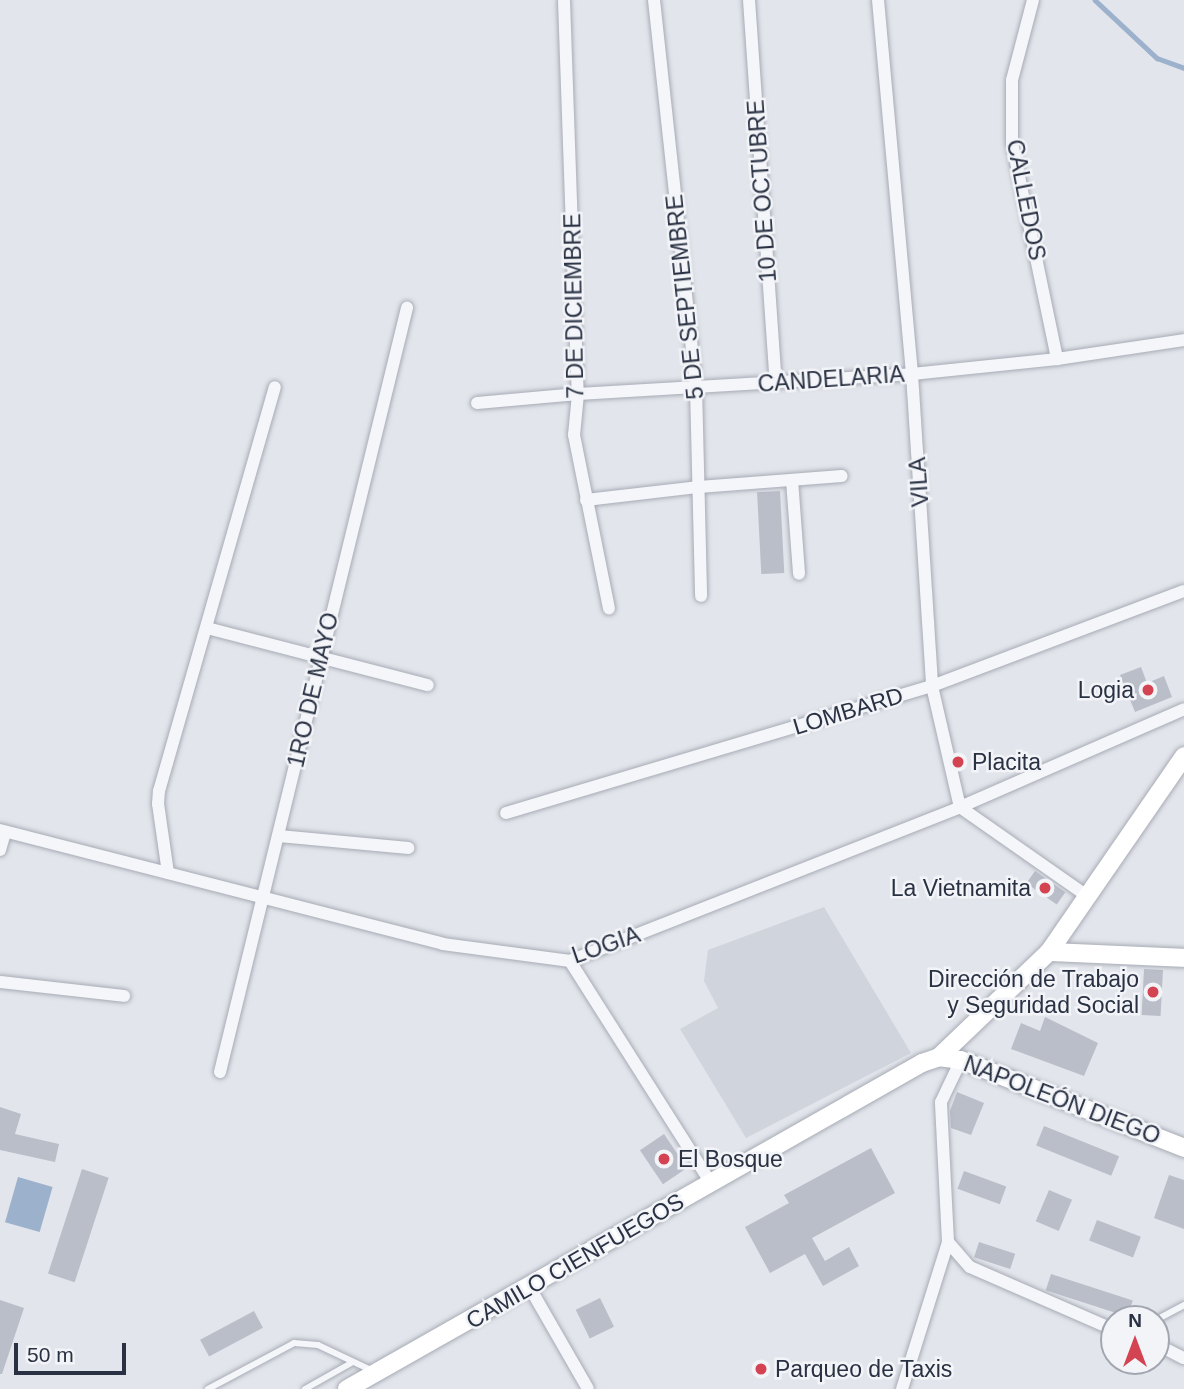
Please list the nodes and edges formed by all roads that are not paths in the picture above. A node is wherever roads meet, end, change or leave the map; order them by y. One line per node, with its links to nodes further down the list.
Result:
1 (654, 0): 12 (street, 5 DE SEPTIEMBRE)
2 (749, 0): 10 (street, 10 DE OCTUBRE)
3 (878, 0): 9 (street, VILA)
4 (1033, 0): 8 (street, CALLEDOS)
5 (564, 1): 13 (street, 7 DE DICIEMBRE)
6 (407, 308): 24 (street, 1RO DE MAYO)
7 (1184, 340): 8 (street, CANDELARIA)
8 (1057, 359): 9 (street, CANDELARIA)
9 (912, 374): 10 (street, CANDELARIA); 26 (street, VILA)
10 (776, 382): 12 (street, CANDELARIA)
11 (275, 387): 23 (street)
12 (696, 387): 13 (street, CANDELARIA); 17 (street, 5 DE SEPTIEMBRE)
13 (578, 394): 14 (street, CANDELARIA); 18 (street, 7 DE DICIEMBRE)
14 (477, 403)
15 (842, 476): 16 (street)
16 (792, 480): 17 (street); 19 (street)
17 (699, 487): 18 (street); 21 (street, 5 DE SEPTIEMBRE)
18 (586, 500): 22 (street, 7 DE DICIEMBRE)
19 (799, 573)
20 (1184, 591): 26 (street, LOMBARD)
21 (701, 596)
22 (609, 608)
23 (207, 628): 24 (street); 35 (street)
24 (320, 656): 25 (street); 32 (street, 1RO DE MAYO)
25 (428, 685)
26 (932, 686): 29 (street, VILA); 30 (street, LOMBARD)
27 (1184, 709): 29 (street, LOGIA)
28 (1184, 756): 37 (main road, CAMILO CIENFUEGOS)
29 (960, 807): 37 (street); 40 (street, LOGIA)
30 (506, 813)
31 (2, 831): 34 (street); 35 (street, LOGIA)
32 (279, 836): 33 (street); 36 (street, 1RO DE MAYO)
33 (408, 848)
34 (0, 850)
35 (168, 873): 36 (street, LOGIA)
36 (263, 897): 40 (street, LOGIA); 45 (street, 1RO DE MAYO)
37 (1087, 897): 38 (main road, CAMILO CIENFUEGOS)
38 (1049, 952): 39 (main road); 43 (main road, CAMILO CIENFUEGOS)
39 (1184, 958)
40 (570, 961): 47 (street)
41 (0, 982): 42 (street)
42 (124, 996)
43 (939, 1057): 44 (main road, NAPOLEÓN DIEGO); 47 (main road, CAMILO CIENFUEGOS)
44 (961, 1060): 46 (main road, NAPOLEÓN DIEGO); 48 (street)
45 (220, 1072)
46 (1184, 1148)
47 (711, 1183): 49 (main road, CAMILO CIENFUEGOS)
48 (948, 1242): 50 (street); 57 (street)
49 (530, 1288): 52 (main road, CAMILO CIENFUEGOS); 56 (street)
50 (1100, 1324)
51 (353, 1362): 52 (lane); 53 (lane); 54 (lane)
52 (377, 1373): 55 (main road, CAMILO CIENFUEGOS)
53 (208, 1389)
54 (305, 1389)
55 (348, 1389)
56 (588, 1389)
57 (902, 1389)

